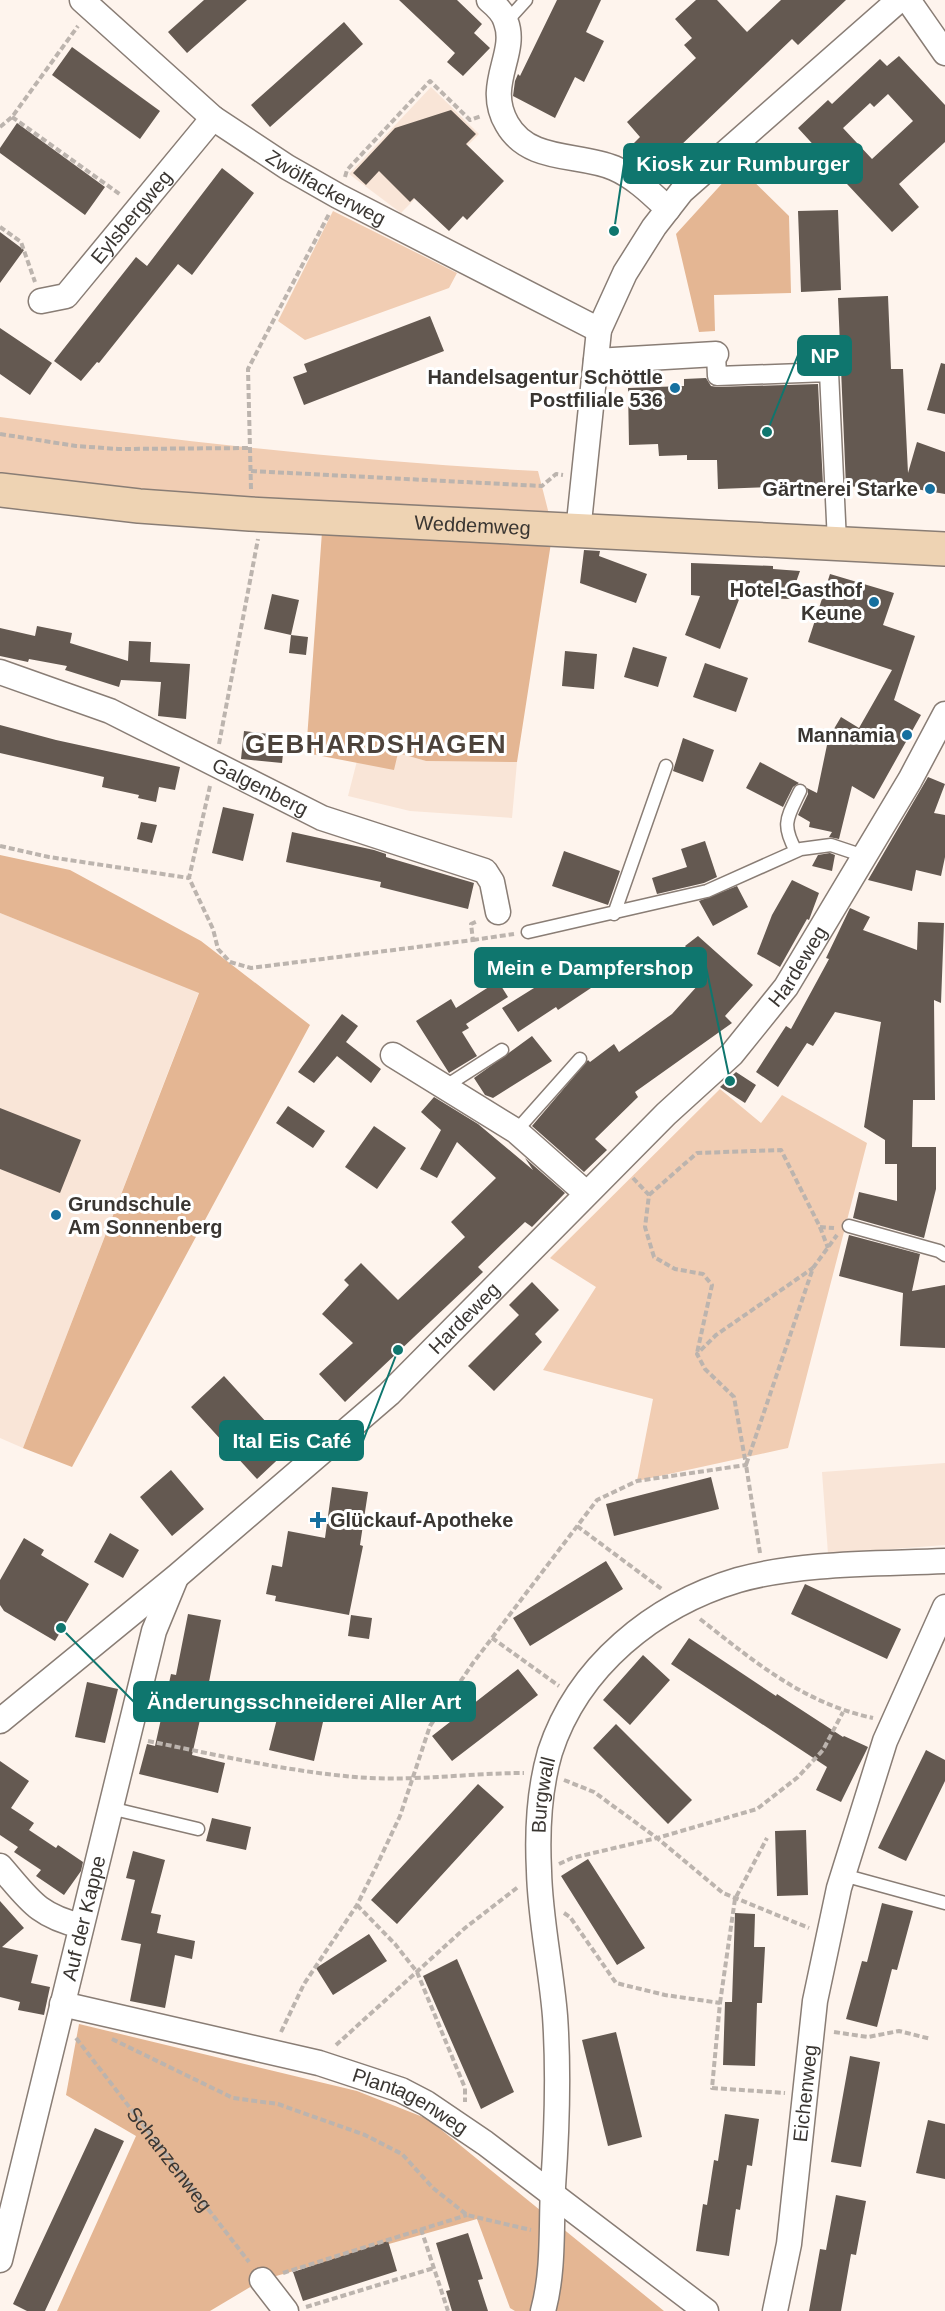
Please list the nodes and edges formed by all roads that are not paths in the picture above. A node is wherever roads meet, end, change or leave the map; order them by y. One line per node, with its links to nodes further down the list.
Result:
1 (489, 0): 6 (street)
2 (526, 0): 6 (lane)
3 (900, 0): 9 (street)
4 (908, 0): 7 (street)
5 (86, 4): 8 (street, Zwölfackerweg)
6 (506, 22): 9 (street)
7 (945, 53)
8 (213, 118): 10 (street, Eylsbergweg); 11 (street, Zwölfackerweg)
9 (668, 209): 11 (street)
10 (41, 301)
11 (599, 330): 13 (street)
12 (716, 354): 13 (street); 16 (street)
13 (596, 361): 15 (street)
14 (0, 490): 15 (main road, Weddemweg)
15 (578, 532): 16 (main road, Weddemweg)
16 (837, 542): 17 (main road, Weddemweg)
17 (945, 549)
18 (0, 672): 24 (street, Galgenberg)
19 (945, 714): 23 (street, Hardeweg)
20 (666, 766): 25 (lane)
21 (800, 791): 22 (lane)
22 (796, 851): 23 (lane); 25 (lane)
23 (864, 856): 32 (street, Hardeweg)
24 (498, 912)
25 (614, 914): 26 (lane)
26 (528, 932)
27 (502, 1050): 30 (lane)
28 (393, 1055): 30 (street)
29 (580, 1059): 31 (lane)
30 (446, 1086): 31 (street)
31 (516, 1131): 32 (street)
32 (586, 1193): 36 (street, Hardeweg)
33 (849, 1226): 34 (lane)
34 (945, 1255)
35 (945, 1561): 46 (street, Burgwall)
36 (176, 1576): 38 (street, Hardeweg); 39 (street, Auf der Kappe)
37 (945, 1607): 42 (street, Eichenweg)
38 (0, 1722)
39 (110, 1808): 40 (lane); 44 (street, Auf der Kappe)
40 (198, 1829)
41 (0, 1866): 44 (street)
42 (843, 1875): 43 (lane); 52 (street, Eichenweg)
43 (945, 1903)
44 (81, 1926): 45 (street, Auf der Kappe)
45 (74, 2007): 46 (street, Plantagenweg); 47 (street, Auf der Kappe)
46 (553, 2196): 50 (street, Burgwall); 51 (street, Plantagenweg)
47 (0, 2260)
48 (262, 2280): 49 (street)
49 (294, 2309)
50 (543, 2311)
51 (706, 2311)
52 (775, 2311)

